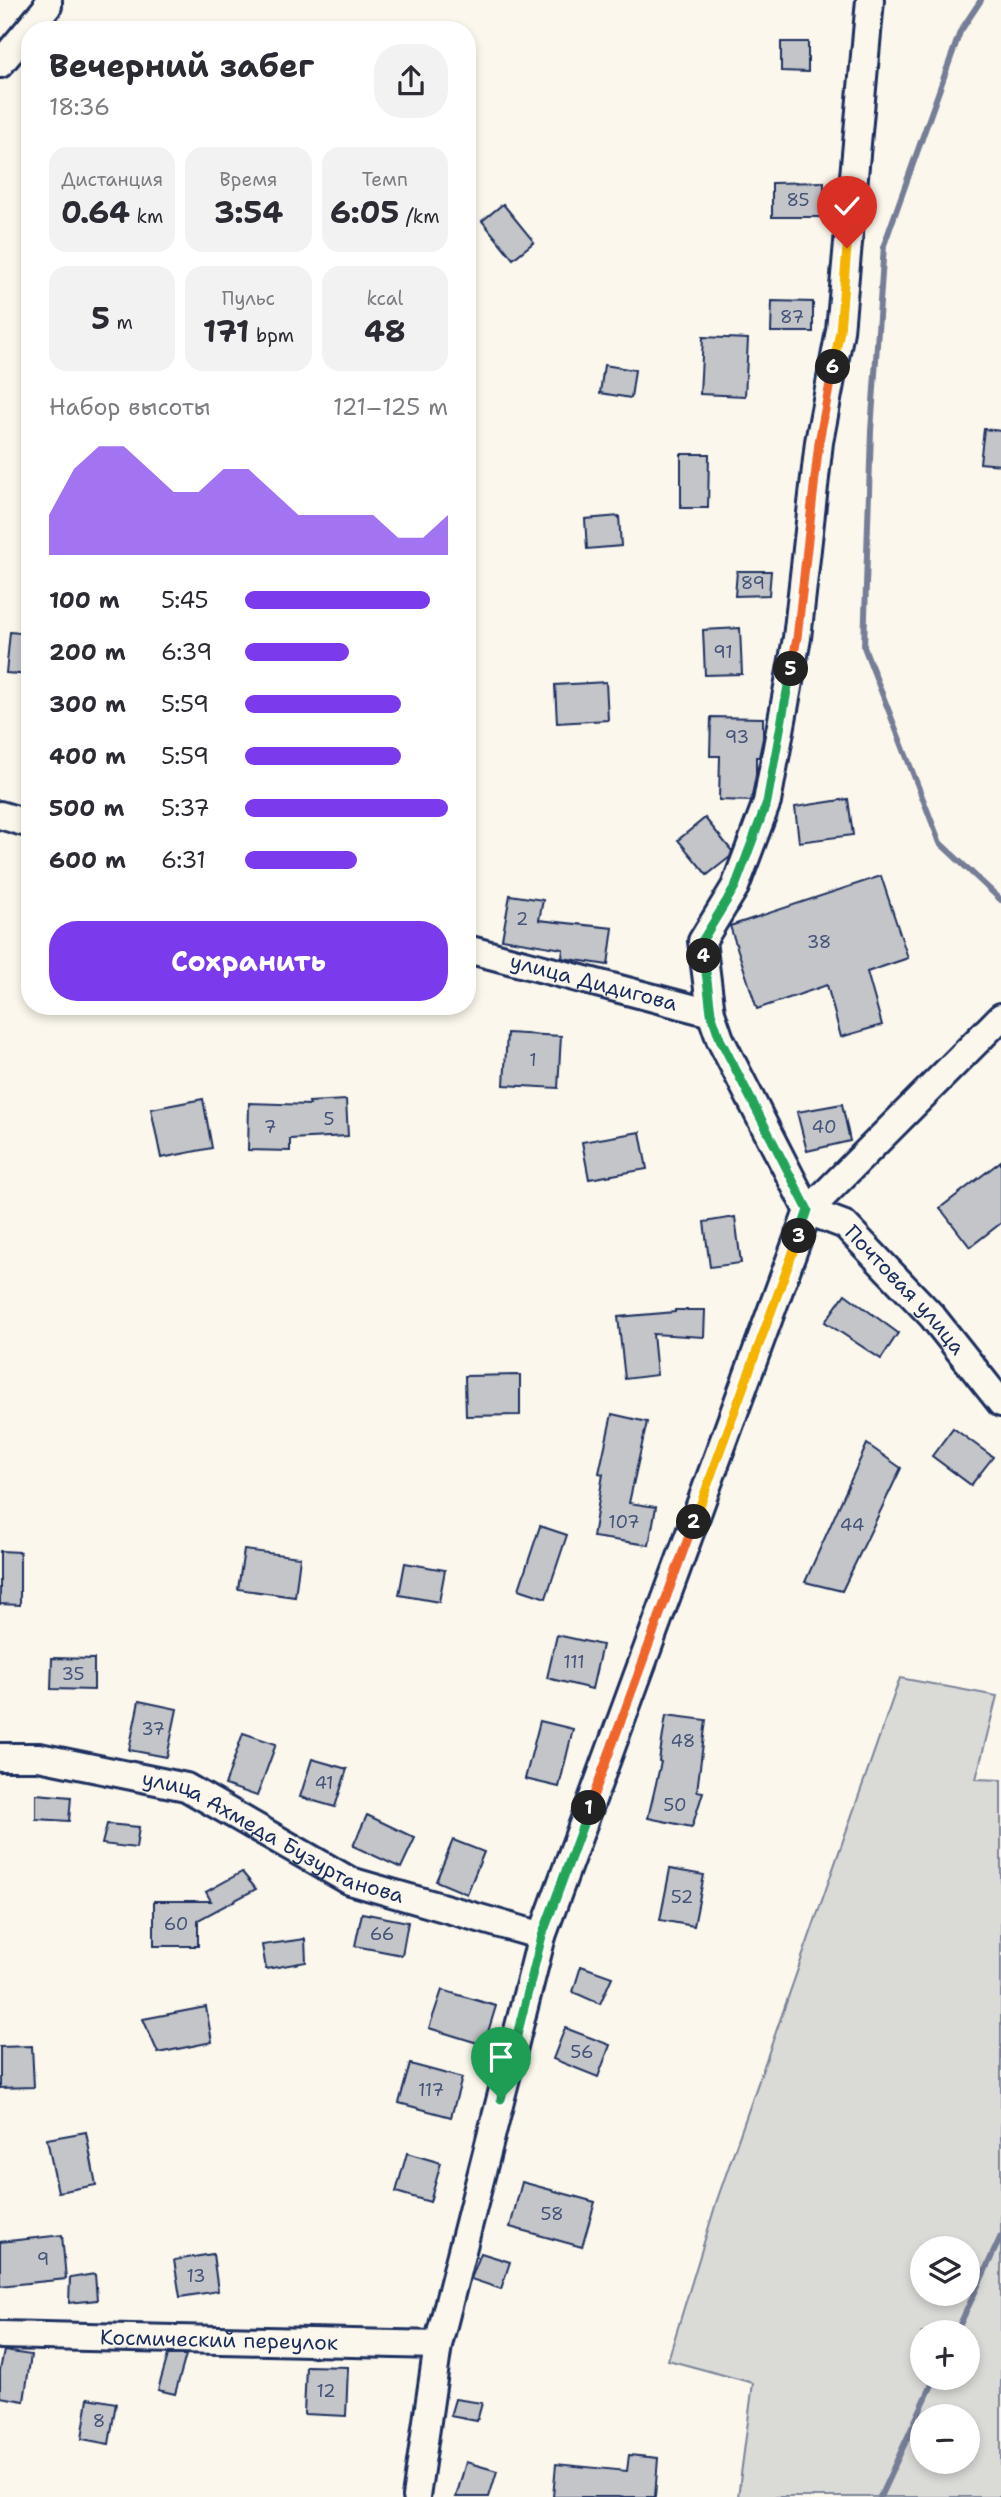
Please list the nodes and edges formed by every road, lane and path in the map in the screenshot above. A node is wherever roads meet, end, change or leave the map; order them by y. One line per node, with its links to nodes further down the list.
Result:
1 (48, 0): 3 (street)
2 (870, 0): 9 (street)
3 (36, 21)
4 (21, 39): 5 (street)
5 (0, 64)
6 (0, 815): 7 (street)
7 (21, 821)
8 (476, 952): 9 (street, улица Дидигова)
9 (711, 1013): 11 (street)
10 (1001, 1017): 11 (street)
11 (808, 1210): 12 (street, Почтовая улица); 14 (street)
12 (1001, 1403)
13 (0, 1757): 14 (street, улица Ахмеда Бузуртанова)
14 (542, 1936): 16 (street)
15 (0, 2335): 16 (street, Космический переулок)
16 (438, 2345): 17 (street)
17 (416, 2497)

